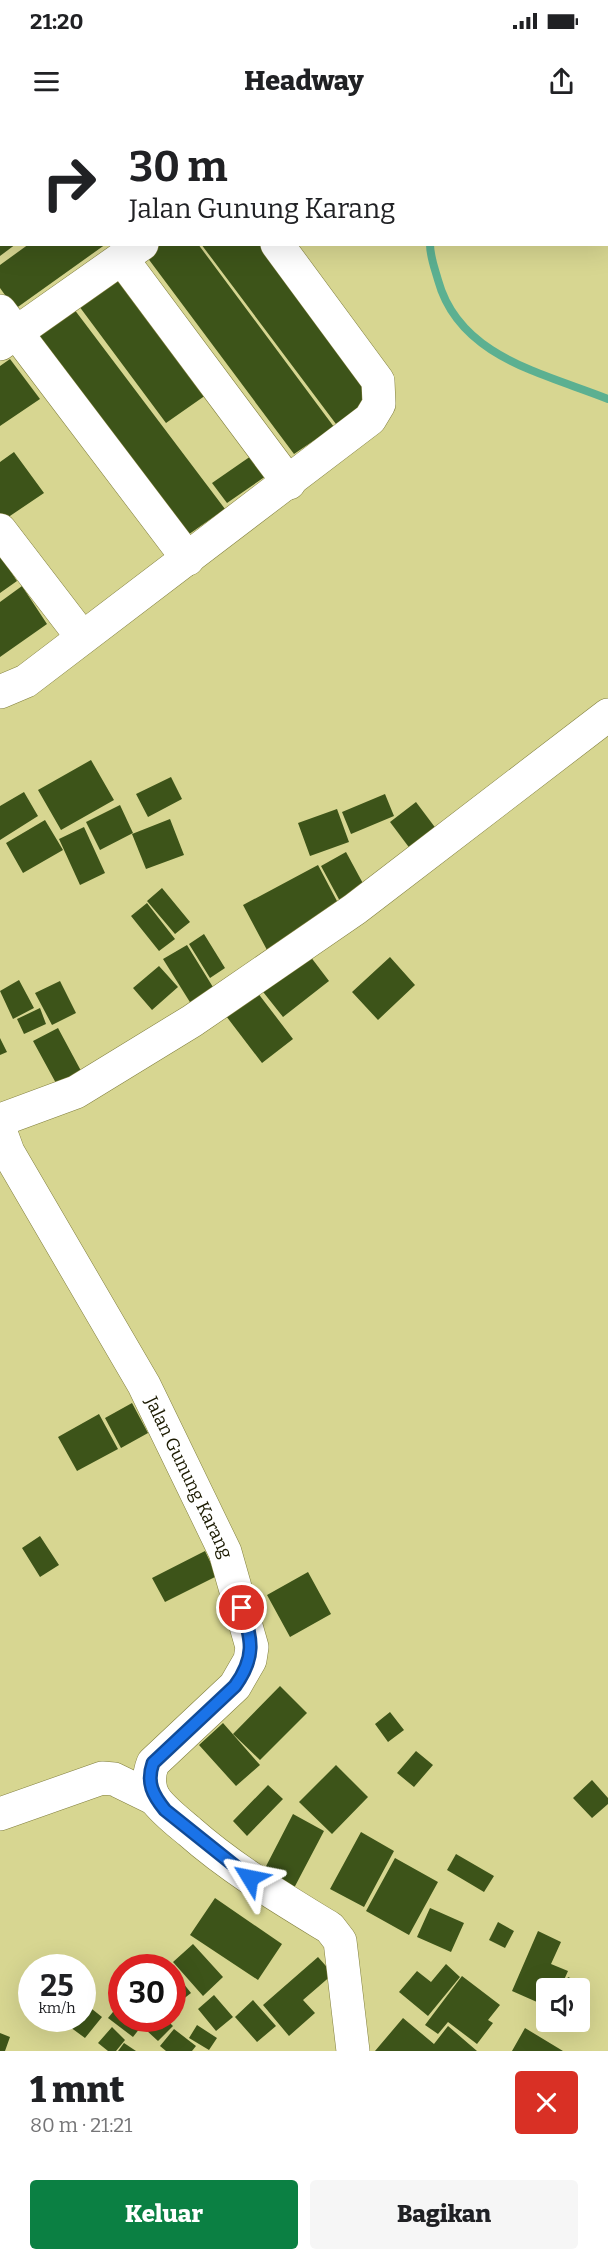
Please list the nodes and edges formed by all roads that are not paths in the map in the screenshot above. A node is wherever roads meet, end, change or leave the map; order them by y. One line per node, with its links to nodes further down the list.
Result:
1 (279, 246): 4 (street)
2 (132, 252): 3 (street); 4 (street)
3 (5, 329): 6 (street)
4 (289, 483): 6 (street)
5 (0, 530): 7 (street)
6 (188, 559): 7 (street)
7 (82, 637): 8 (street)
8 (0, 692)
9 (608, 716): 10 (street)
10 (0, 1120)
11 (3, 1147): 12 (street, Jalan Gunung Karang)
12 (155, 1798): 13 (street); 14 (street)
13 (0, 1814)
14 (353, 2051)

